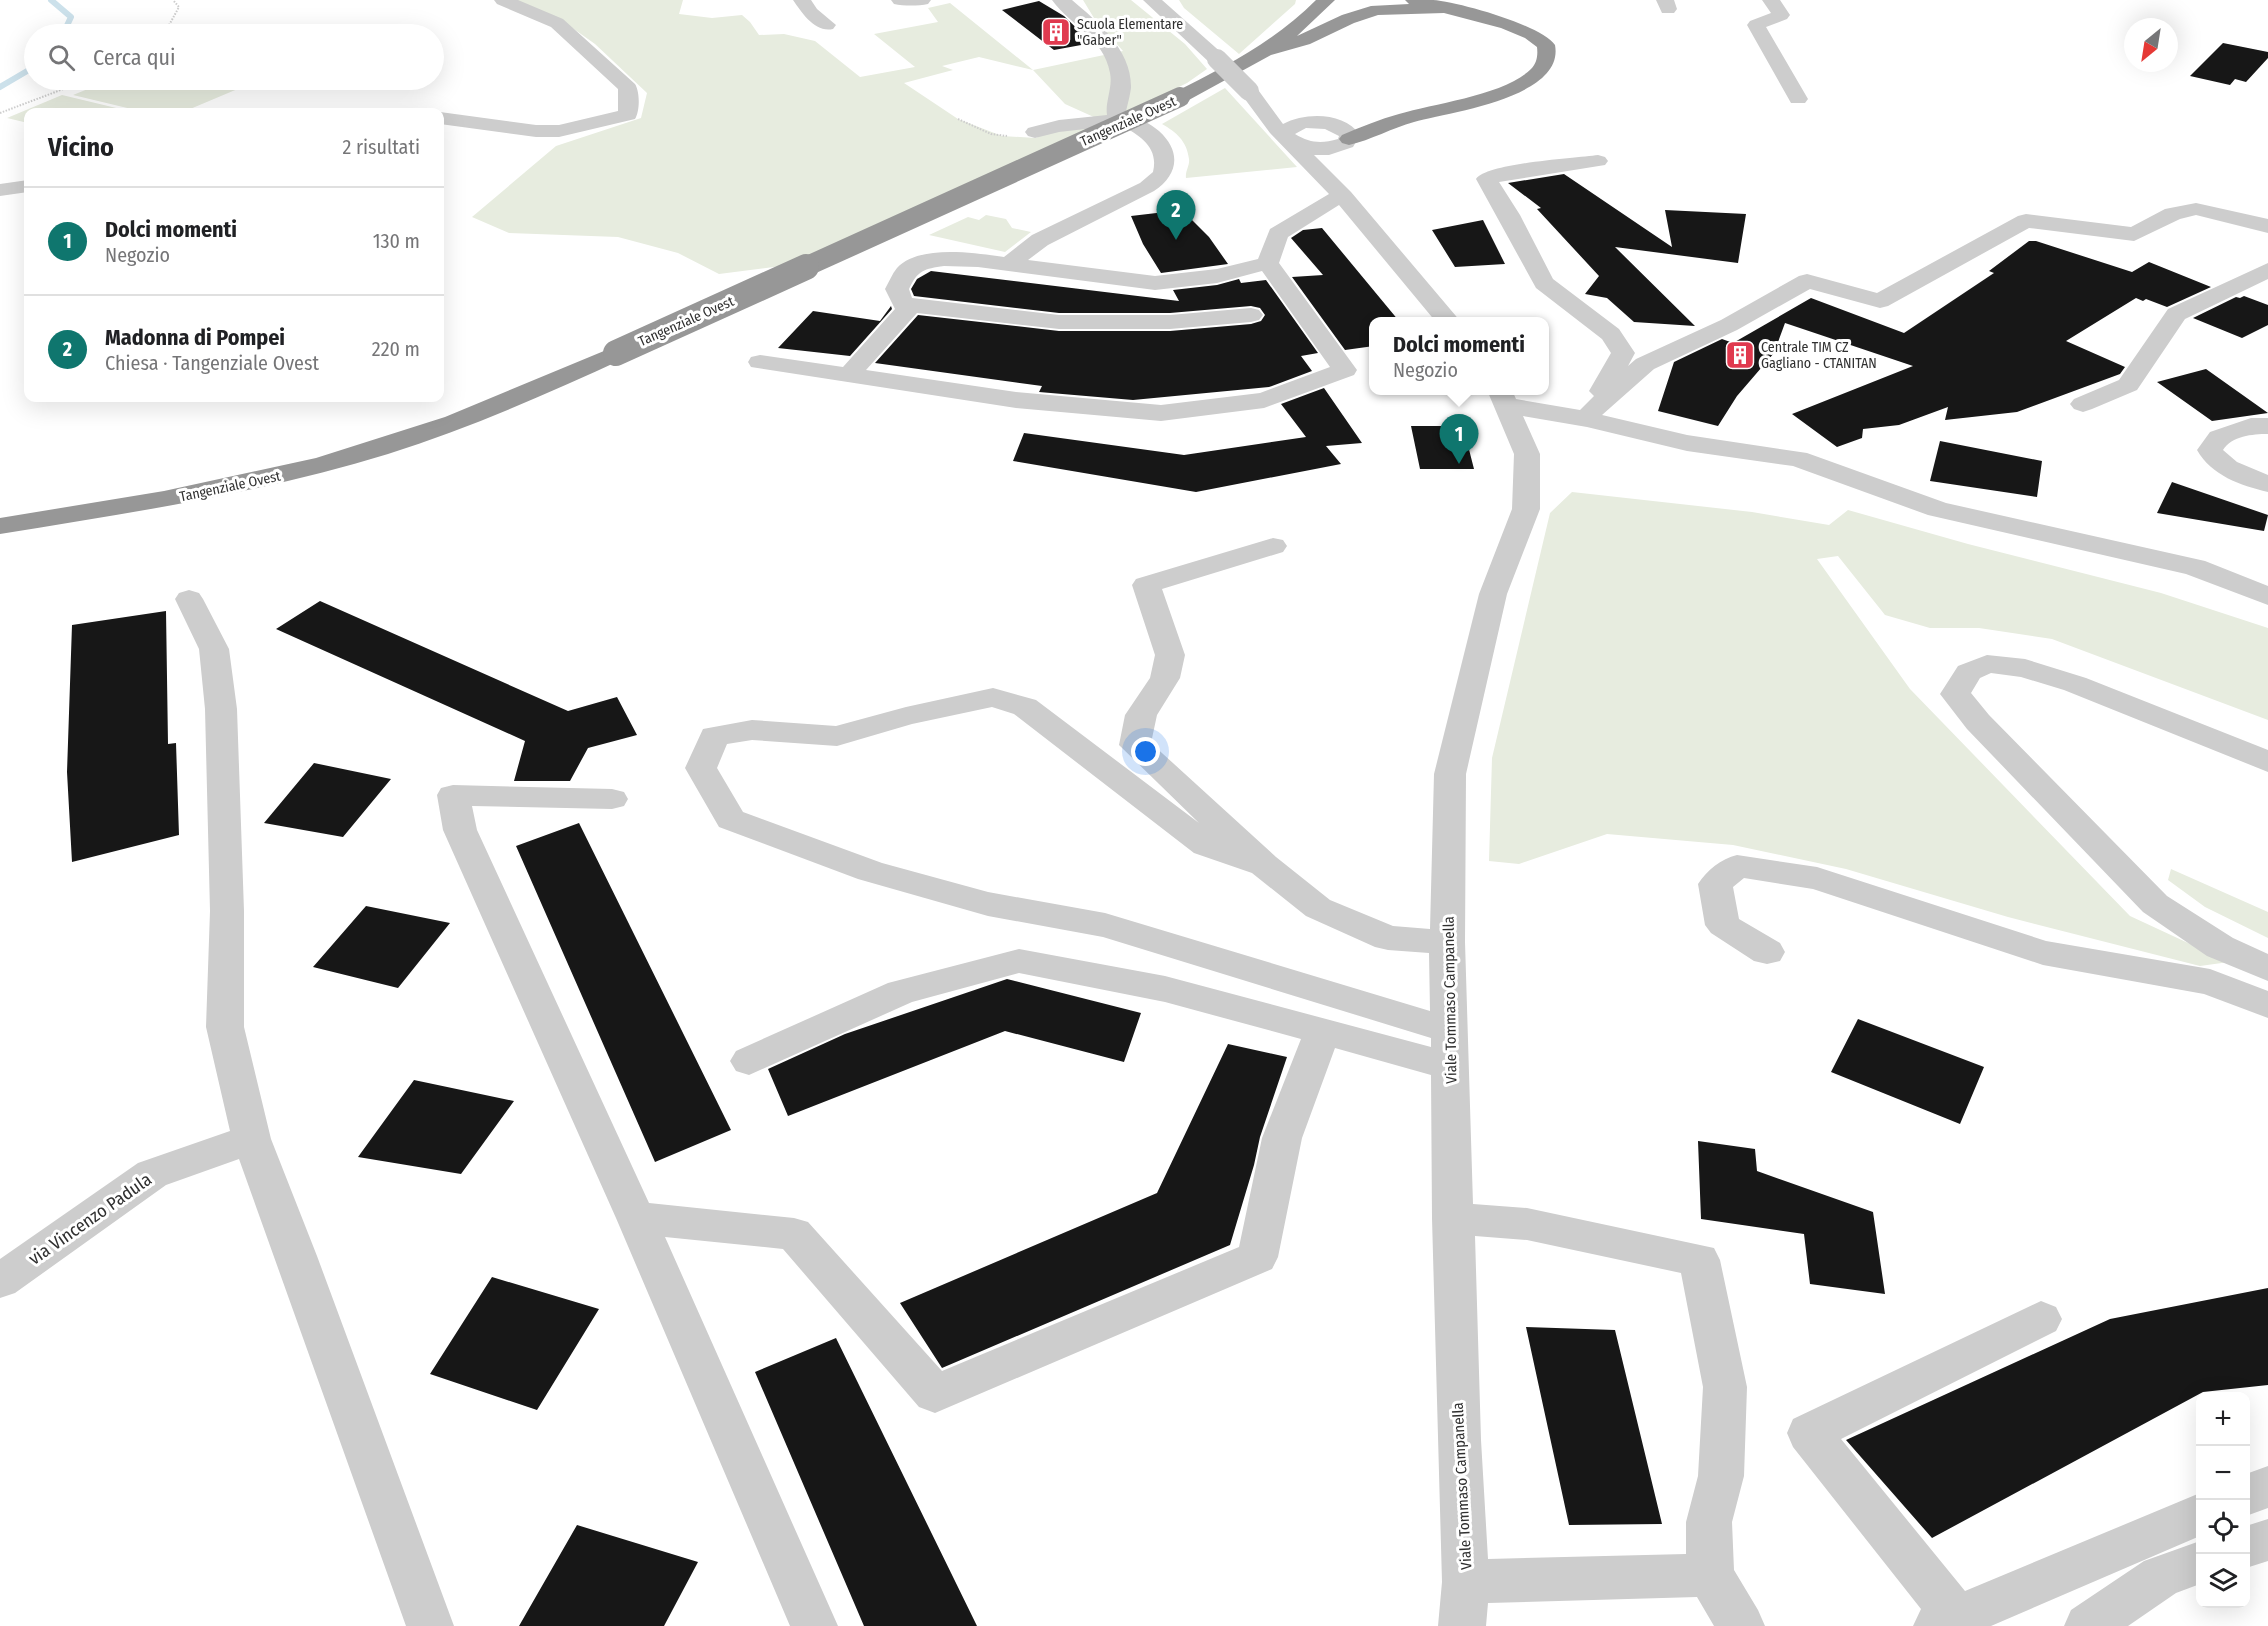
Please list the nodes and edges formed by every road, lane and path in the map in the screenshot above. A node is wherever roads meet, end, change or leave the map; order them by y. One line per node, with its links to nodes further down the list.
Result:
1 (173, 0): 13 (path)
2 (503, 0): 21 (street)
3 (802, 0): 14 (street)
4 (900, 0): 5 (street)
5 (922, 0)
6 (1061, 0): 23 (street)
7 (1303, 0): 15 (highway)
8 (1326, 0): 15 (highway, Tangenziale Ovest)
9 (1414, 0): 12 (highway)
10 (1771, 0): 18 (street)
11 (1159, 3): 17 (street, bridge)
12 (1453, 10): 15 (highway); 20 (highway)
13 (170, 24)
14 (826, 25)
15 (1269, 50): 48 (highway, Tangenziale Ovest, bridge)
16 (60, 90): 19 (path)
17 (1249, 91): 24 (street); 26 (street)
18 (1798, 99)
19 (0, 112)
20 (1406, 118): 24 (highway); 27 (highway)
21 (444, 119)
22 (958, 119): 25 (path)
23 (1124, 119): 25 (street); 36 (street)
24 (1328, 124): 26 (street); 27 (street)
25 (1035, 132)
26 (1288, 141): 27 (street); 30 (street)
27 (1344, 142): 30 (street)
28 (1598, 161): 45 (street)
29 (24, 187): 31 (street)
30 (1335, 189): 35 (street); 40 (street)
31 (0, 190)
32 (24, 206): 33 (street)
33 (0, 207)
34 (2268, 226): 45 (street)
35 (1268, 263): 36 (street); 42 (street)
36 (1008, 264): 38 (street)
37 (2268, 270): 44 (street)
38 (911, 305): 39 (street); 42 (street)
39 (1251, 315)
40 (1446, 317)
41 (760, 362): 42 (street)
42 (849, 375)
43 (1502, 398): 45 (street); 57 (street, Viale Tommaso Campanella)
44 (2083, 404)
45 (1589, 415): 50 (street)
46 (2268, 426): 47 (street)
47 (2268, 484)
48 (0, 526)
49 (1273, 546): 56 (street)
50 (2174, 563): 51 (street); 52 (street)
51 (2268, 572)
52 (2268, 596)
53 (189, 599): 65 (street)
54 (2268, 762): 59 (street)
55 (612, 799): 66 (street)
56 (1264, 865): 57 (street); 61 (street)
57 (1447, 942): 61 (street, Viale Tommaso Campanella)
58 (1767, 952): 60 (street)
59 (2268, 968)
60 (2268, 1005)
61 (1450, 1030): 64 (street, Viale Tommaso Campanella)
62 (1322, 1032): 63 (street); 64 (street); 66 (street)
63 (748, 1061)
64 (1451, 1066): 67 (street, Viale Tommaso Campanella)
65 (251, 1139): 68 (street, via Vincenzo Padula); 79 (street)
66 (636, 1218): 80 (street)
67 (1452, 1218): 76 (street); 77 (street, Viale Tommaso Campanella)
68 (0, 1281)
69 (2041, 1319): 78 (street)
70 (2268, 1486): 71 (street)
71 (2250, 1494)
72 (2196, 1516): 78 (street)
73 (2268, 1540): 74 (street)
74 (2250, 1546)
75 (2196, 1564): 82 (street)
76 (1710, 1575): 77 (street); 81 (street)
77 (1464, 1604)
78 (1946, 1621)
79 (430, 1626)
80 (814, 1626)
81 (1741, 1626)
82 (2088, 1626)

